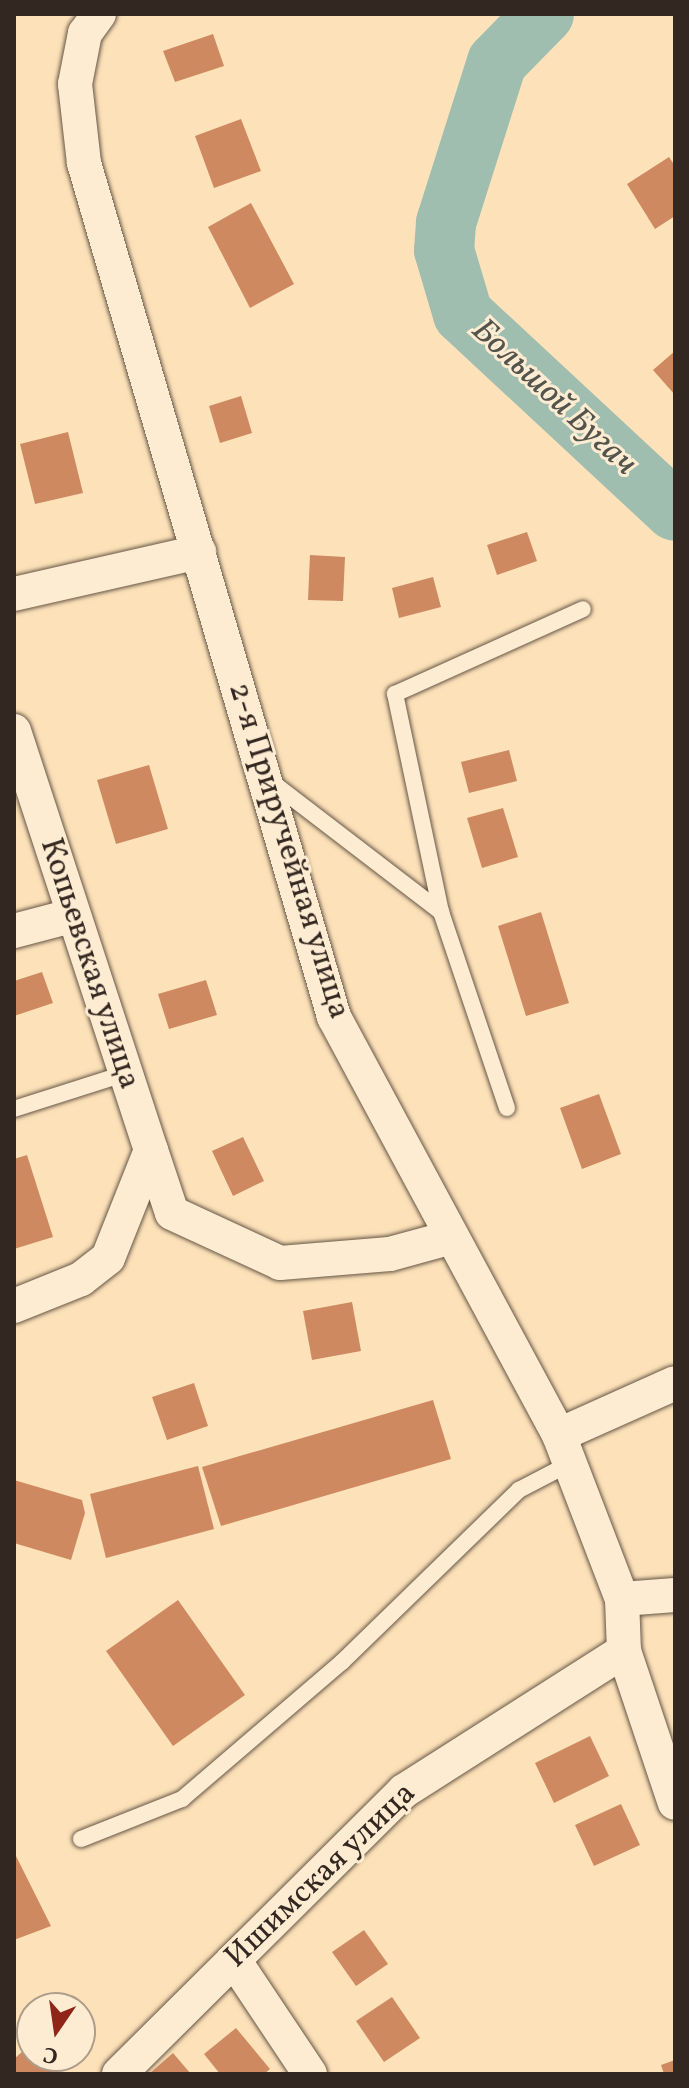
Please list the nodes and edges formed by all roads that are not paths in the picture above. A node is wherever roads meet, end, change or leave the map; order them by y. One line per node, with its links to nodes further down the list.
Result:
1 (99, 14): 2 (street, 2-я Приручейная улица)
2 (199, 552): 3 (street); 6 (street, 2-я Приручейная улица)
3 (14, 594)
4 (583, 609): 7 (lane)
5 (14, 731): 8 (street, Копьевская улица)
6 (264, 777): 7 (lane); 14 (street, 2-я Приручейная улица)
7 (441, 912): 11 (lane)
8 (71, 916): 9 (street); 10 (street, Копьевская улица)
9 (14, 931)
10 (124, 1074): 12 (lane); 13 (street, Копьевская улица)
11 (507, 1108)
12 (14, 1109)
13 (151, 1150): 14 (street, Копьевская улица); 15 (street)
14 (452, 1237): 17 (street, 2-я Приручейная улица)
15 (14, 1306)
16 (675, 1383): 17 (street)
17 (564, 1449): 19 (street, 2-я Приручейная улица); 22 (lane)
18 (675, 1595): 19 (street)
19 (622, 1599): 20 (street, 2-я Приручейная улица)
20 (624, 1651): 21 (street, 2-я Приручейная улица); 23 (street, Ишимская улица)
21 (675, 1803)
22 (81, 1839)
23 (234, 1960): 24 (street, Ишимская улица); 25 (street)
24 (119, 2074)
25 (310, 2074)

